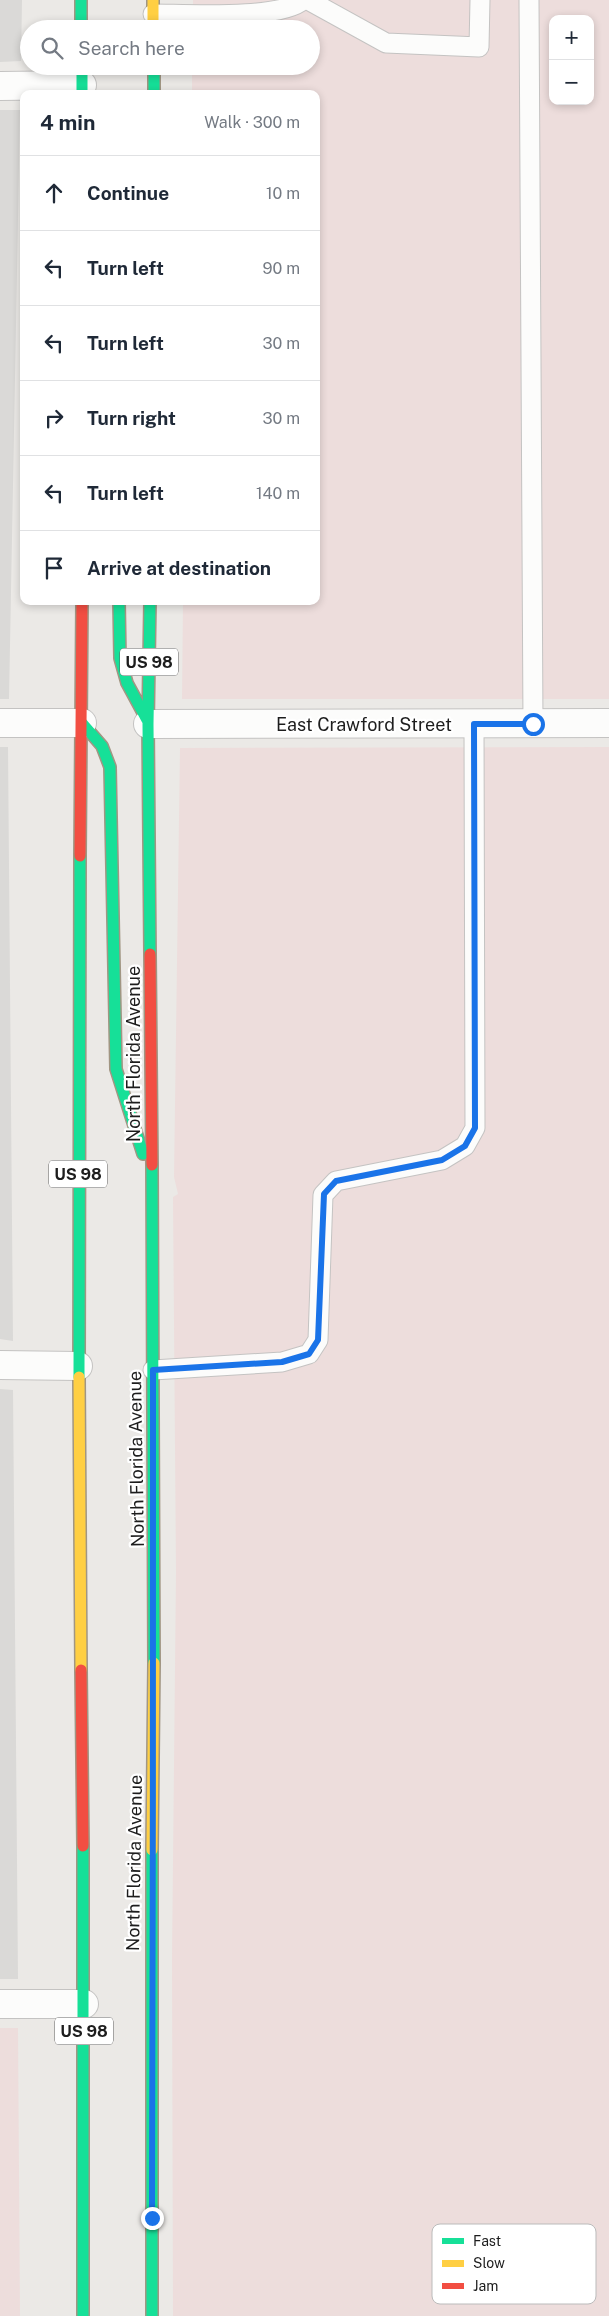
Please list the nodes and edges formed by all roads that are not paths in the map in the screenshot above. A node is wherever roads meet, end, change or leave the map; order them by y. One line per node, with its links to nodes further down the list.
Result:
1 (81, 0): 7 (main road)
2 (303, 0): 6 (lane)
3 (308, 0): 4 (lane)
4 (480, 0)
5 (529, 0): 20 (lane)
6 (153, 14)
7 (81, 20)
8 (154, 75): 11 (main road)
9 (82, 82): 10 (street)
10 (0, 86)
11 (154, 90)
12 (82, 605): 16 (main road, US 98)
13 (119, 605): 18 (main road)
14 (150, 605): 18 (main road, North Florida Avenue / US 98)
15 (0, 723): 16 (street)
16 (82, 723): 21 (main road); 23 (main road, US 98)
17 (609, 723): 20 (street, East Crawford Street)
18 (148, 724): 19 (street, East Crawford Street); 21 (main road, North Florida Avenue / US 98)
19 (474, 724): 20 (street, East Crawford Street); 24 (lane)
20 (533, 724)
21 (152, 1179): 24 (main road, North Florida Avenue / US 98)
22 (0, 1365): 23 (street)
23 (78, 1366): 26 (main road, US 98)
24 (153, 1370): 28 (main road, North Florida Avenue / US 98)
25 (0, 2004): 26 (street)
26 (84, 2004): 27 (main road, US 98)
27 (83, 2316)
28 (152, 2316)

